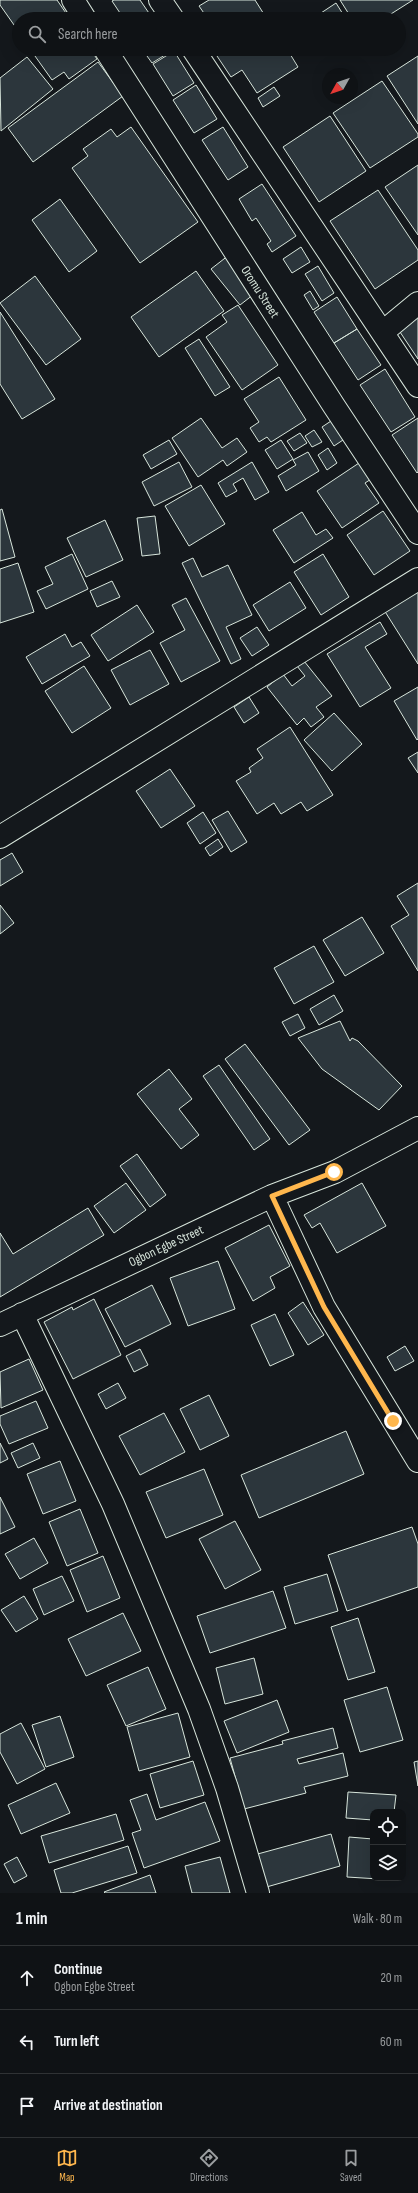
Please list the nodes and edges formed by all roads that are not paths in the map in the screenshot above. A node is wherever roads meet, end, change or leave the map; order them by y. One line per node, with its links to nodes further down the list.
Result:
1 (73, 0): 3 (street)
2 (160, 0): 4 (street)
3 (81, 12)
4 (168, 12)
5 (109, 56): 10 (street, Oromu Street)
6 (198, 56): 8 (street)
7 (418, 303): 8 (street)
8 (383, 332): 9 (street)
9 (418, 386)
10 (418, 533)
11 (418, 579): 12 (street)
12 (1, 836)
13 (409, 1133): 14 (street, Ogbon Egbe Street)
14 (272, 1196): 15 (street, Ogbon Egbe Street); 17 (street)
15 (22, 1314): 16 (street, Ogbon Egbe Street); 18 (street)
16 (0, 1325)
17 (418, 1461)
18 (258, 1893)

